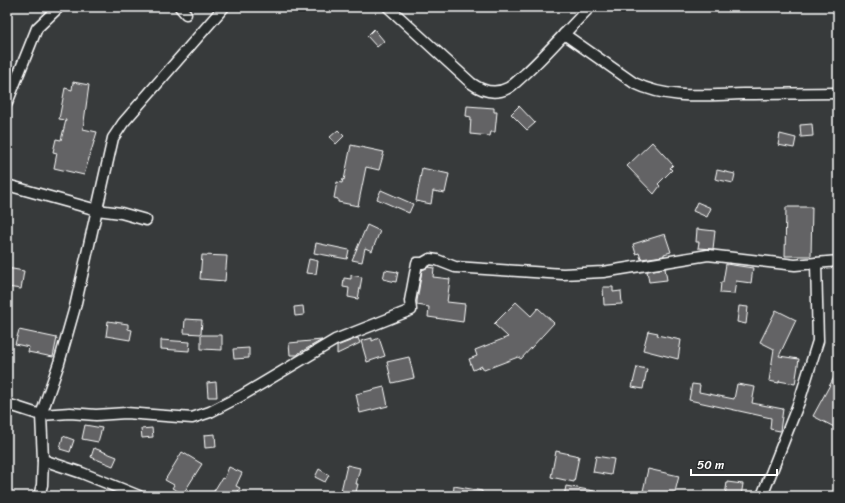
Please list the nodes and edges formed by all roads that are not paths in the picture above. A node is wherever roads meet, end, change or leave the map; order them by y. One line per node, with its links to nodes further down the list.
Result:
1 (59, 7): 7 (street)
2 (224, 7): 9 (street)
3 (388, 7): 5 (street)
4 (590, 7): 5 (street)
5 (564, 34): 6 (street)
6 (838, 93)
7 (7, 103)
8 (7, 185): 9 (street)
9 (97, 210): 10 (street); 14 (street)
10 (146, 220)
11 (838, 261): 12 (street)
12 (816, 263): 14 (street); 18 (street)
13 (7, 404): 14 (street)
14 (41, 415): 15 (street)
15 (43, 460): 16 (street); 17 (street)
16 (39, 496)
17 (139, 496)
18 (762, 496)

